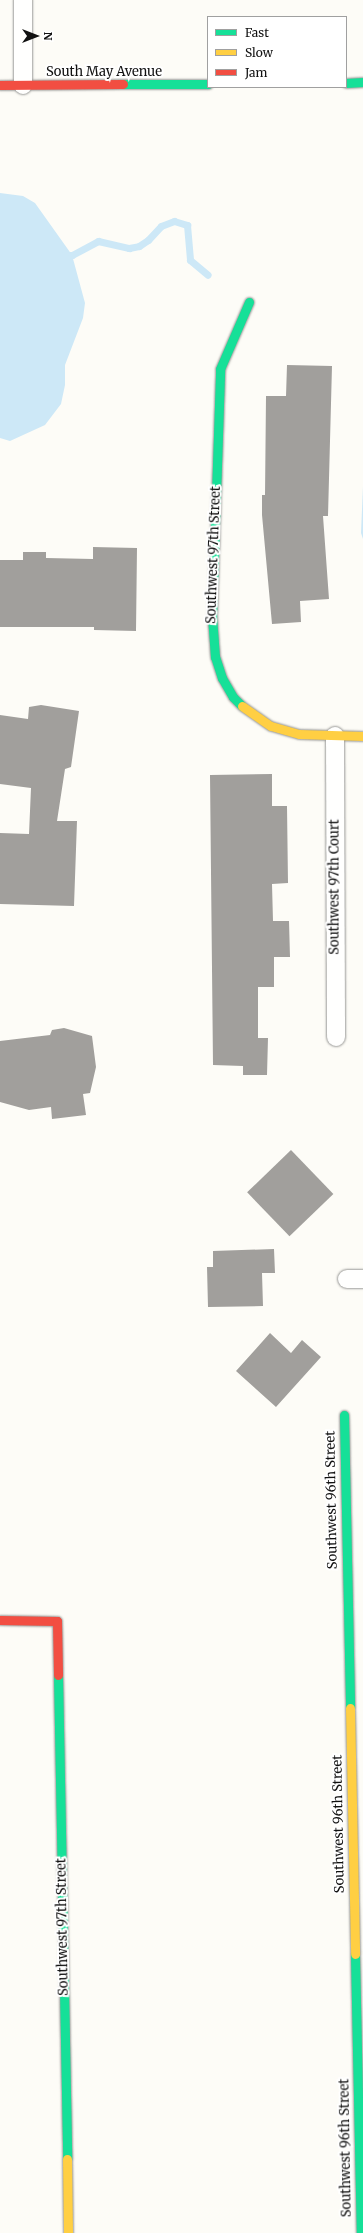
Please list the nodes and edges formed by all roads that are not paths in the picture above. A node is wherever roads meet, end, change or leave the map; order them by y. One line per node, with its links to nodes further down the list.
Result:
1 (23, 0): 6 (street)
2 (363, 82): 3 (street)
3 (347, 83)
4 (207, 84): 6 (street, South May Avenue)
5 (0, 85): 6 (street, South May Avenue)
6 (23, 85)
7 (249, 302): 8 (street, Southwest 97th Street)
8 (335, 736): 9 (street, Southwest 97th Street); 10 (street, Southwest 97th Court)
9 (363, 736)
10 (336, 1037)
11 (344, 1415): 13 (street, Southwest 96th Street)
12 (0, 1620): 14 (street, Southwest 97th Street)
13 (361, 2147): 15 (street, Southwest 96th Street)
14 (68, 2233)
15 (361, 2233)

